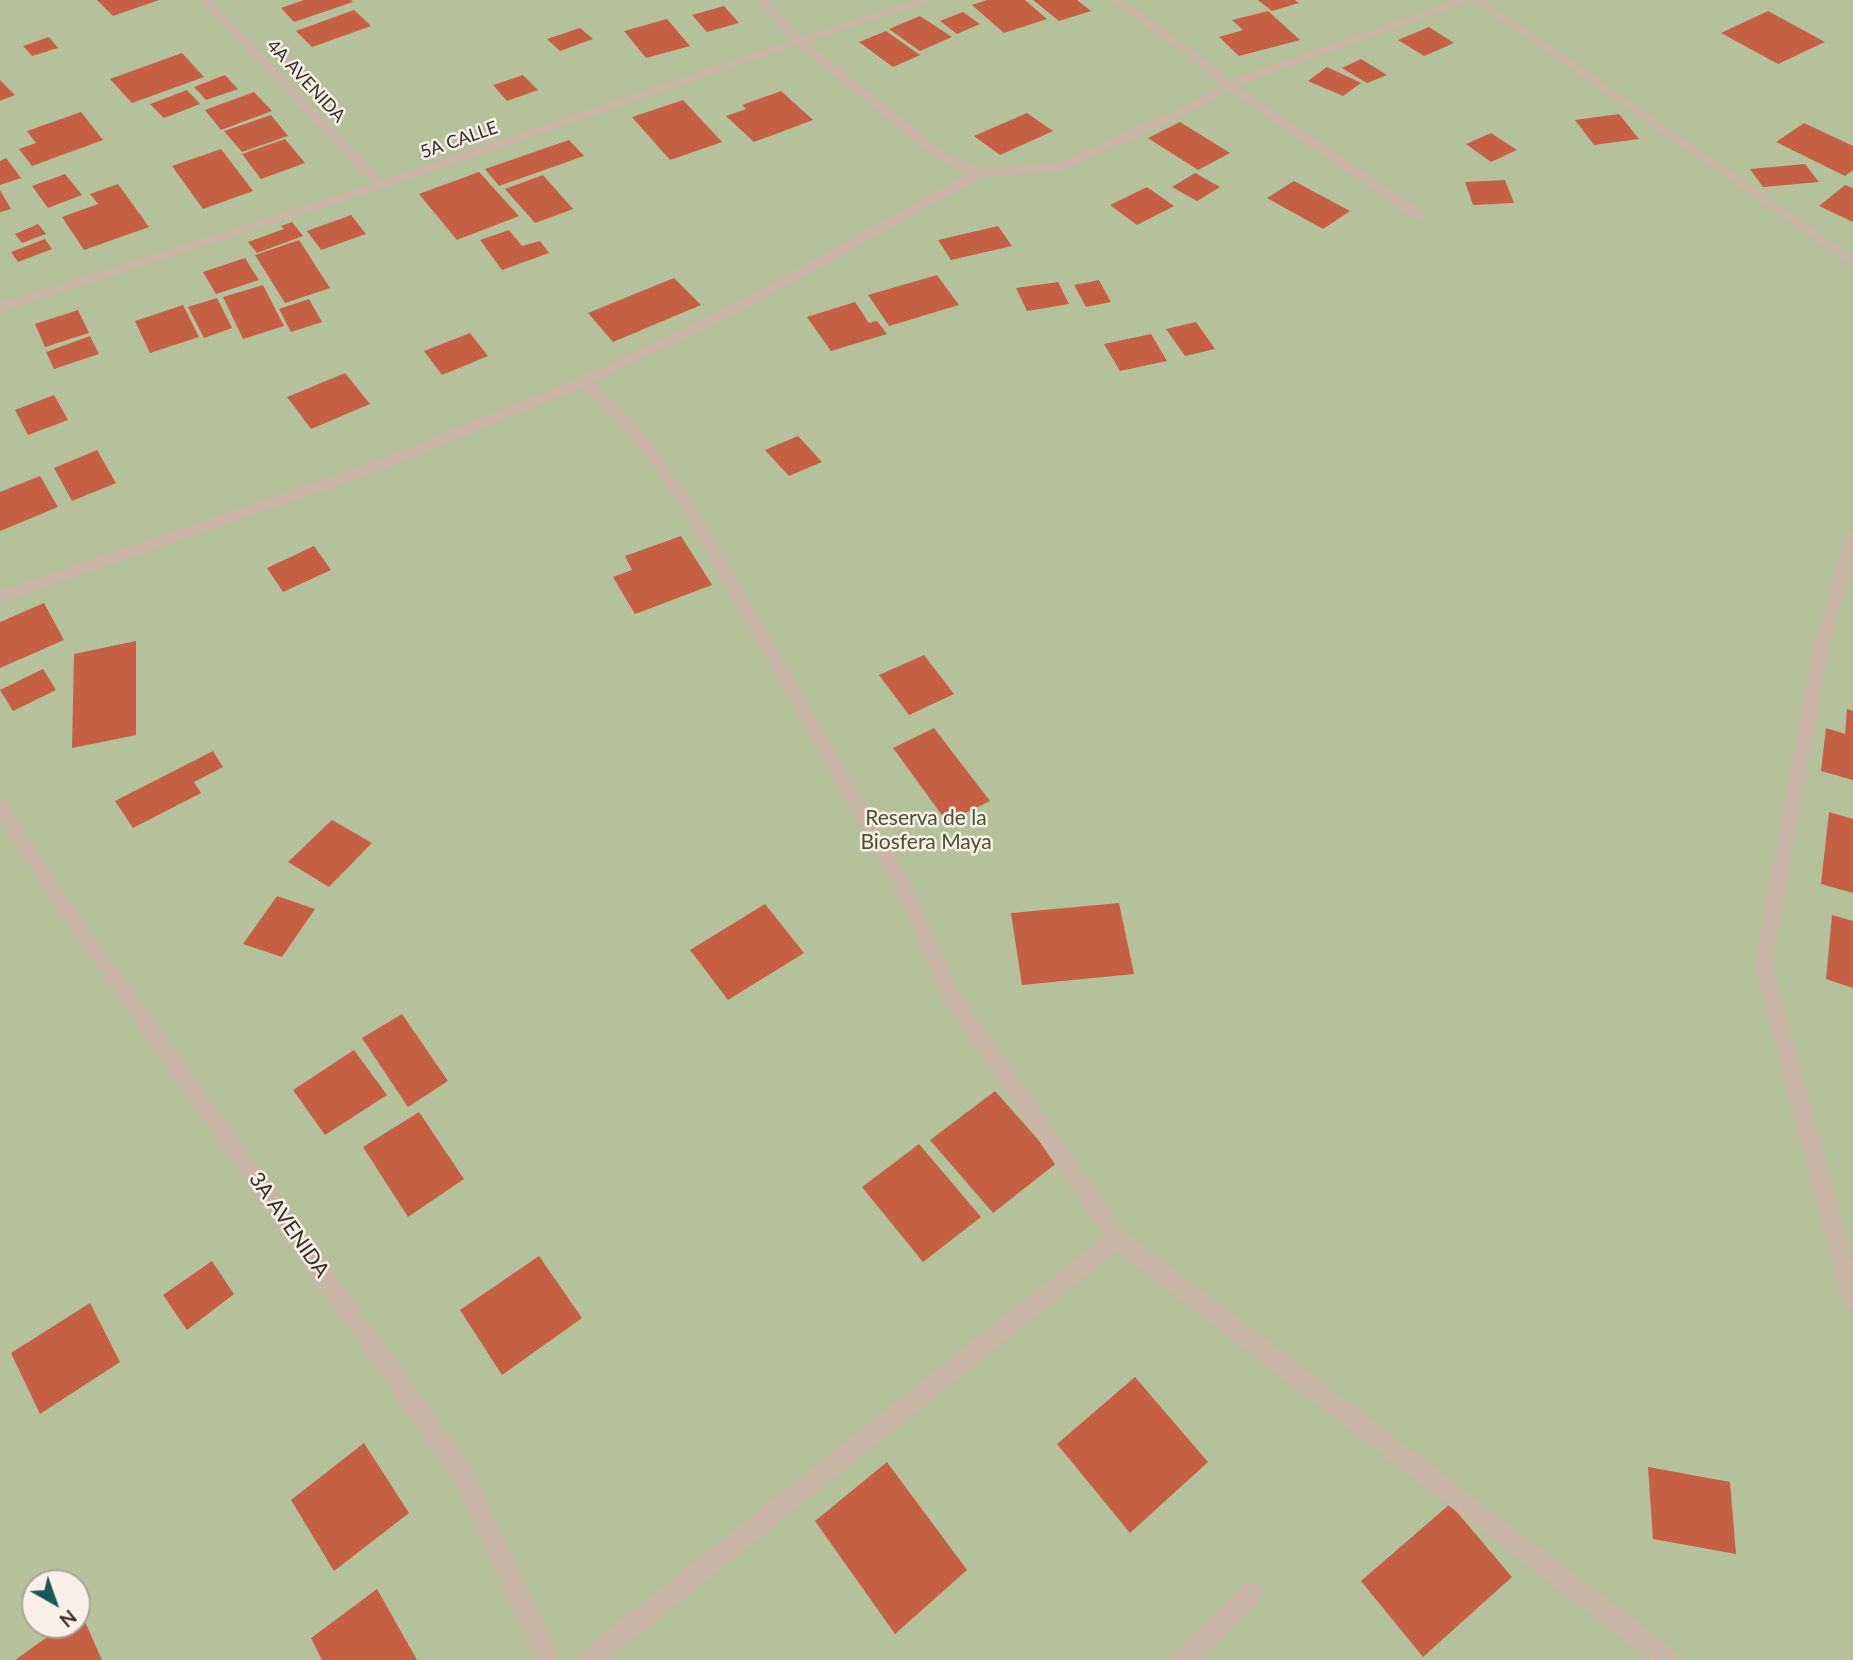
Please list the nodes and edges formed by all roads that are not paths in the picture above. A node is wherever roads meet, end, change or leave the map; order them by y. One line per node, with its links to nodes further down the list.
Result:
1 (206, 0): 10 (street, 4A AVENIDA)
2 (762, 0): 7 (street)
3 (928, 0): 7 (street, 5A CALLE)
4 (1115, 0): 8 (street)
5 (1466, 0): 8 (street)
6 (1477, 0): 12 (street)
7 (799, 41): 9 (street); 10 (street, 5A CALLE)
8 (1228, 85): 9 (street); 11 (street)
9 (979, 173): 14 (street)
10 (380, 185): 13 (street, 5A CALLE)
11 (1419, 215)
12 (1853, 262)
13 (0, 308)
14 (584, 381): 16 (street); 18 (street)
15 (1853, 536): 19 (street)
16 (0, 597)
17 (0, 806): 21 (street, 3A AVENIDA)
18 (1117, 1238): 22 (street); 24 (street)
19 (1853, 1300)
20 (1251, 1593): 23 (street)
21 (548, 1660)
22 (588, 1660)
23 (1182, 1660)
24 (1669, 1660)

